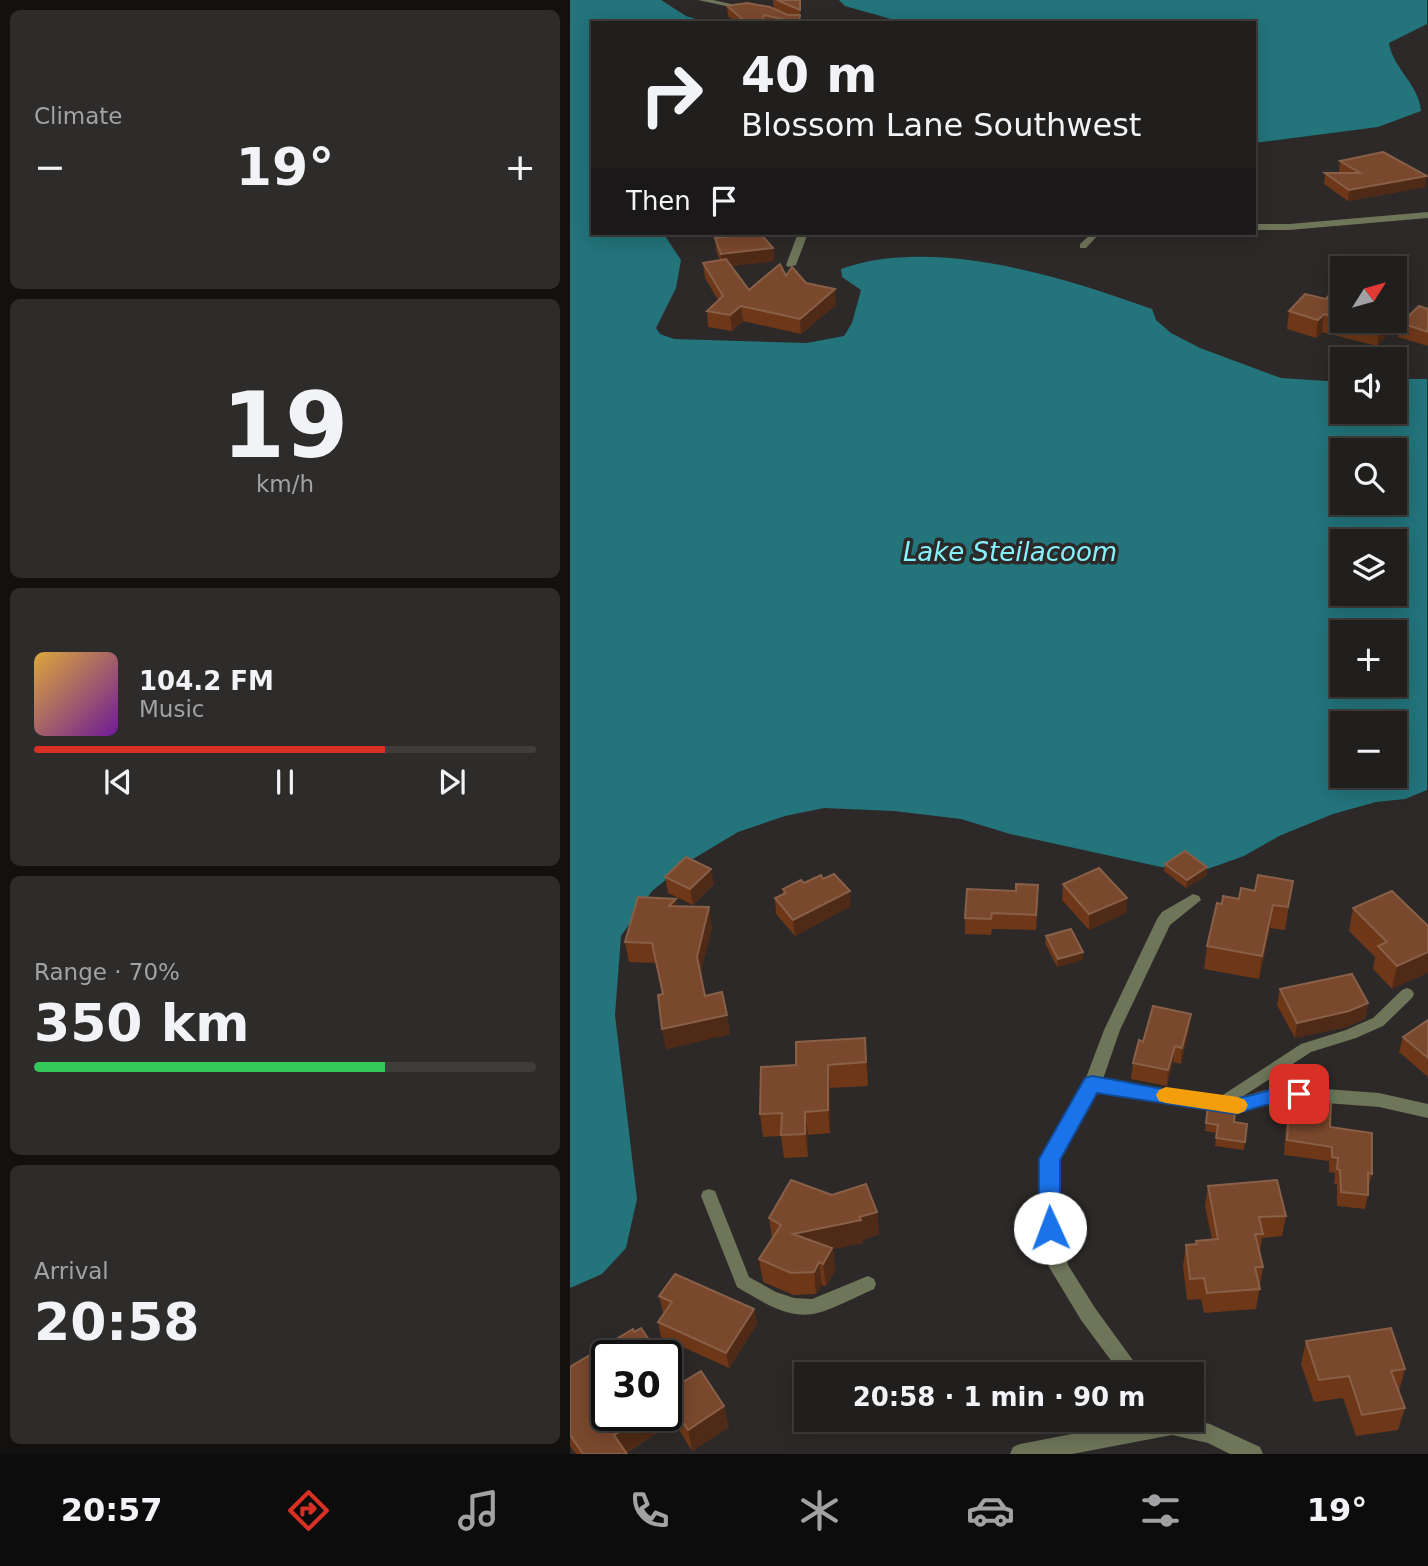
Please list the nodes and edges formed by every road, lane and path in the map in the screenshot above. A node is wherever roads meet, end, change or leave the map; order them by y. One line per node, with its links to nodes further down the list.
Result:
1 (702, 0): 2 (street)
2 (761, 11)
3 (1428, 215): 4 (street)
4 (1256, 227)
5 (802, 235): 8 (street)
6 (1094, 235): 7 (lane)
7 (1083, 246)
8 (790, 265)
9 (1193, 900): 11 (street)
10 (1407, 993): 12 (lane)
11 (1092, 1084): 12 (street); 16 (street)
12 (1220, 1104): 13 (street)
13 (1428, 1111)
14 (709, 1196): 15 (lane)
15 (868, 1284)
16 (1124, 1362)
17 (1123, 1432): 19 (street)
18 (1203, 1432): 20 (street)
19 (1020, 1454)
20 (1253, 1454)

